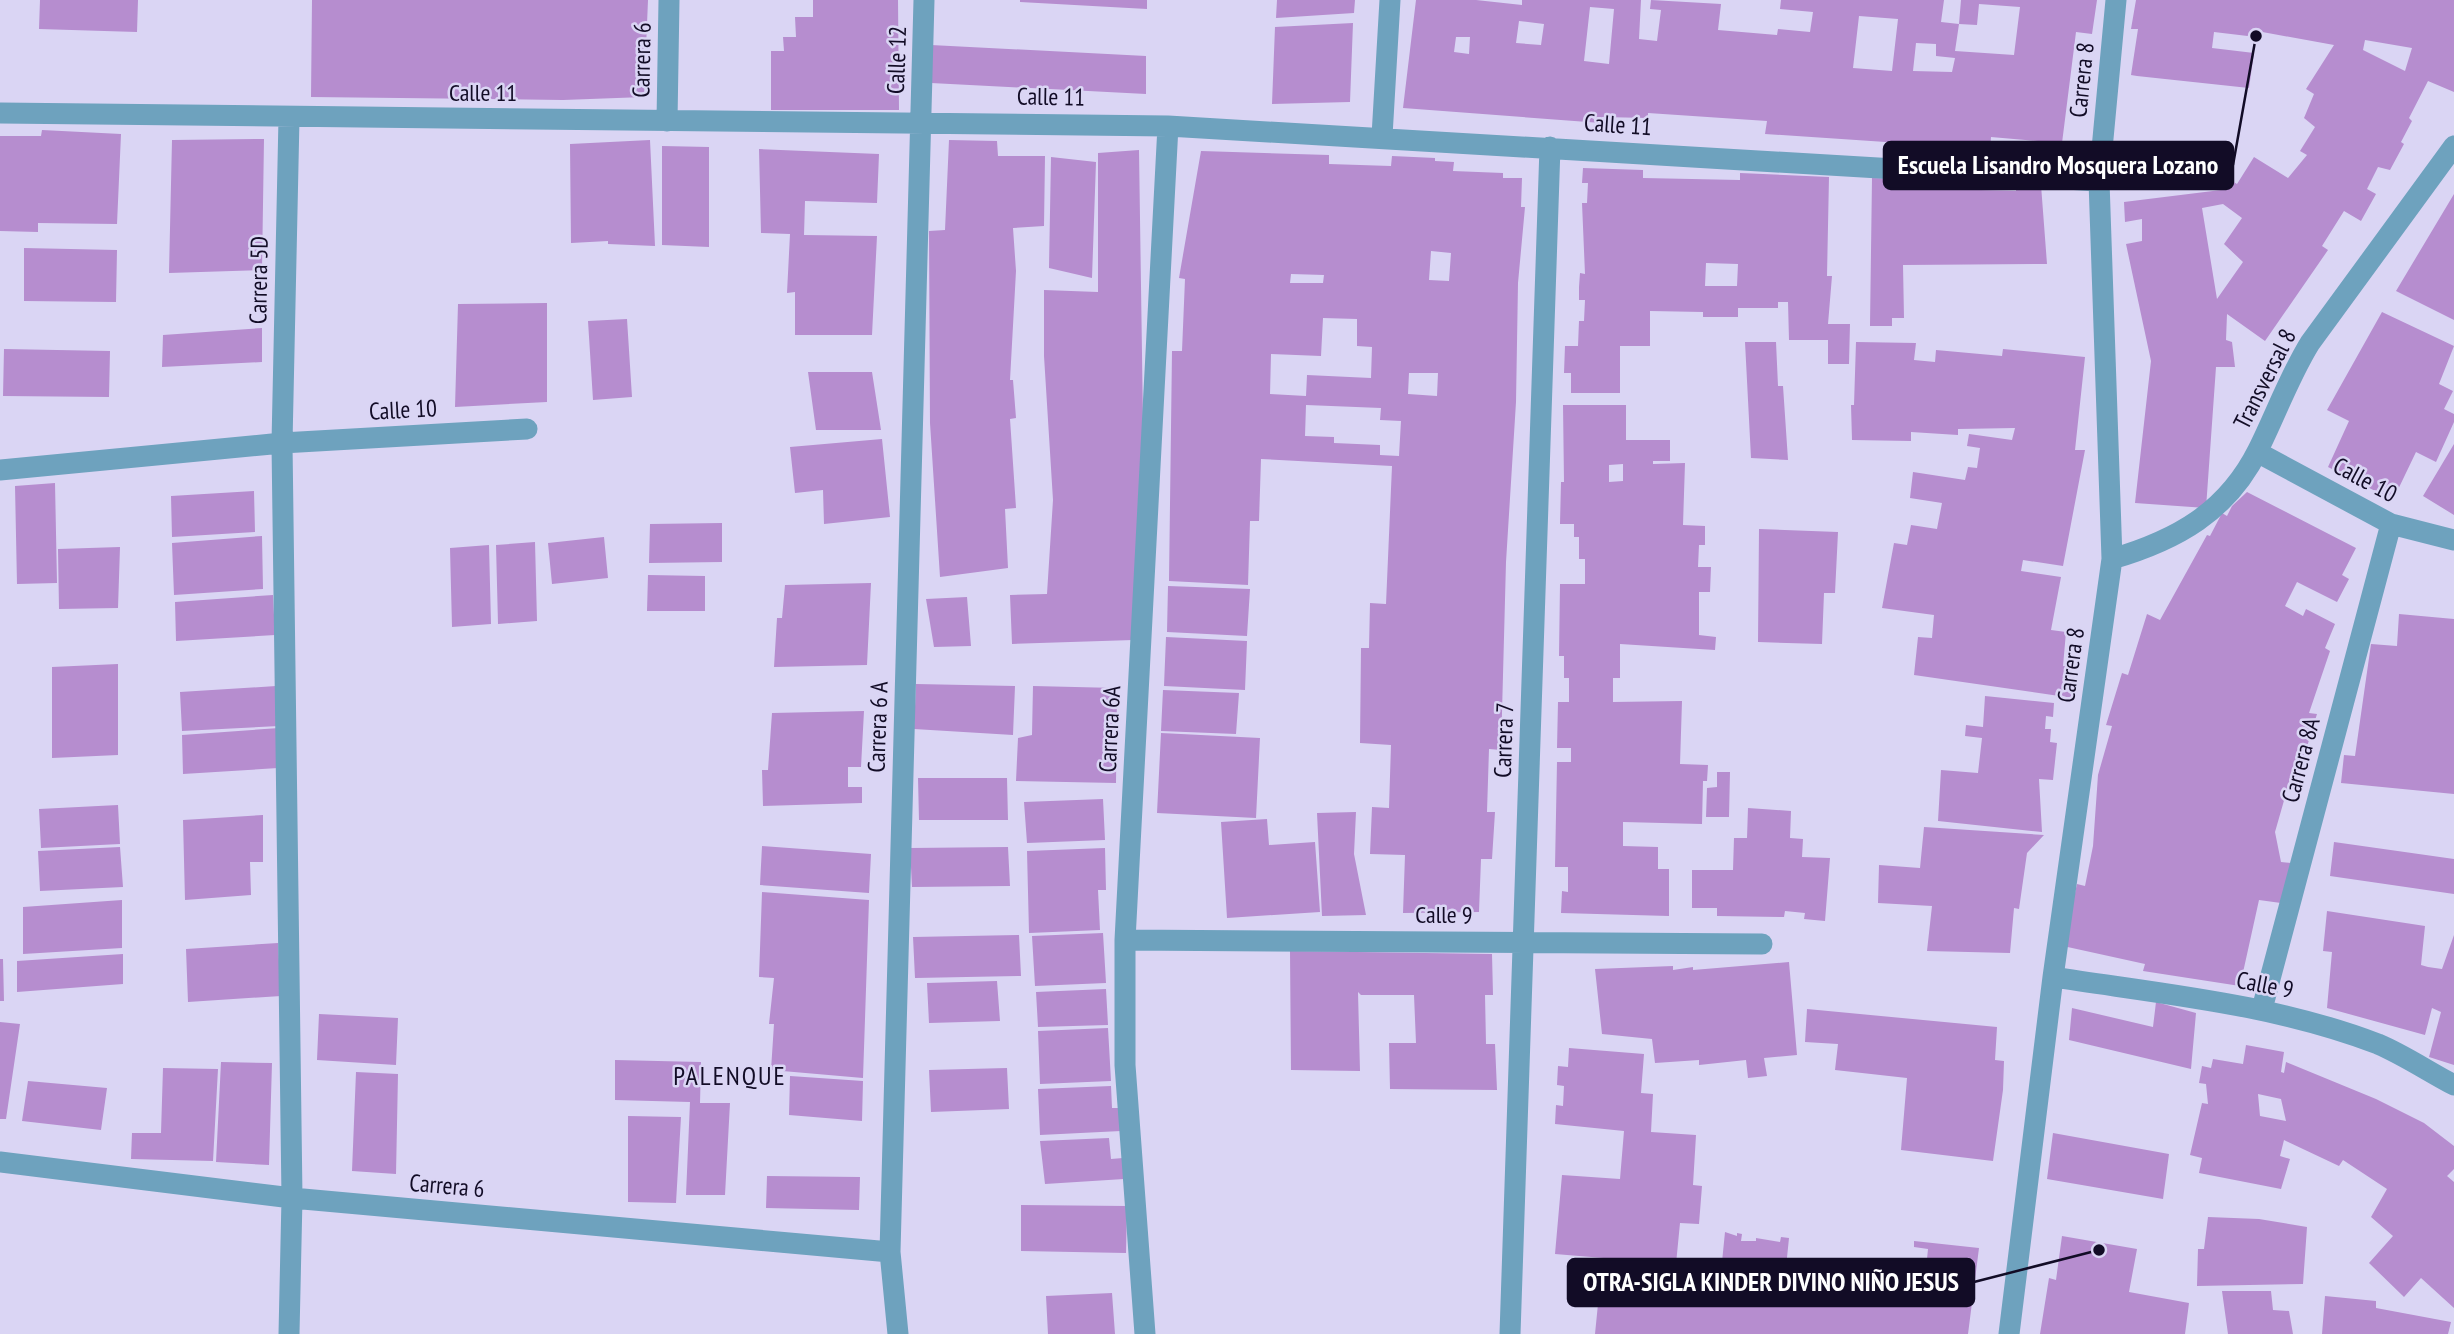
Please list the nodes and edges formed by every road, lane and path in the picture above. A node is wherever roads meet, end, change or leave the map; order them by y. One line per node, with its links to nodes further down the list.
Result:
1 (669, 0): 7 (street, Carrera 6)
2 (925, 0): 8 (street, Calle 12)
3 (1390, 0): 10 (street)
4 (2116, 0): 13 (street, Carrera 8)
5 (0, 113): 6 (street, Calle 11)
6 (289, 118): 7 (street, Calle 11); 15 (street, Carrera 5D)
7 (667, 121): 8 (street, Calle 11)
8 (921, 121): 9 (street, Calle 11); 29 (street, Carrera 6 A)
9 (1168, 126): 10 (street, Calle 11); 21 (street, Carrera 6A)
10 (1382, 136): 12 (street, Calle 11)
11 (2454, 146): 16 (street, Transversal 8)
12 (1550, 147): 13 (street, Calle 11); 22 (street, Carrera 7)
13 (2099, 181): 20 (street, Carrera 8)
14 (527, 429): 15 (street, Calle 10)
15 (282, 443): 17 (street, Calle 10); 28 (street, Carrera 5D)
16 (2257, 452): 18 (street, Calle 10); 20 (street, Transversal 8)
17 (0, 470)
18 (2391, 524): 19 (street, Calle 10); 25 (street, Carrera 8A)
19 (2454, 541)
20 (2112, 559): 24 (street, Carrera 8)
21 (1125, 940): 22 (street, Calle 9); 32 (street, Carrera 6A)
22 (1523, 941): 23 (street, Calle 9); 33 (street, Carrera 7)
23 (1762, 944)
24 (2053, 977): 25 (street, Calle 9); 34 (street, Carrera 8)
25 (2262, 1009): 26 (street, Calle 9)
26 (2454, 1085)
27 (0, 1162): 28 (street, Carrera 6)
28 (292, 1198): 29 (street, Carrera 6); 30 (street, Carrera 5D)
29 (890, 1252): 31 (street, Carrera 6 A)
30 (289, 1334)
31 (898, 1334)
32 (1145, 1334)
33 (1510, 1334)
34 (2009, 1334)

